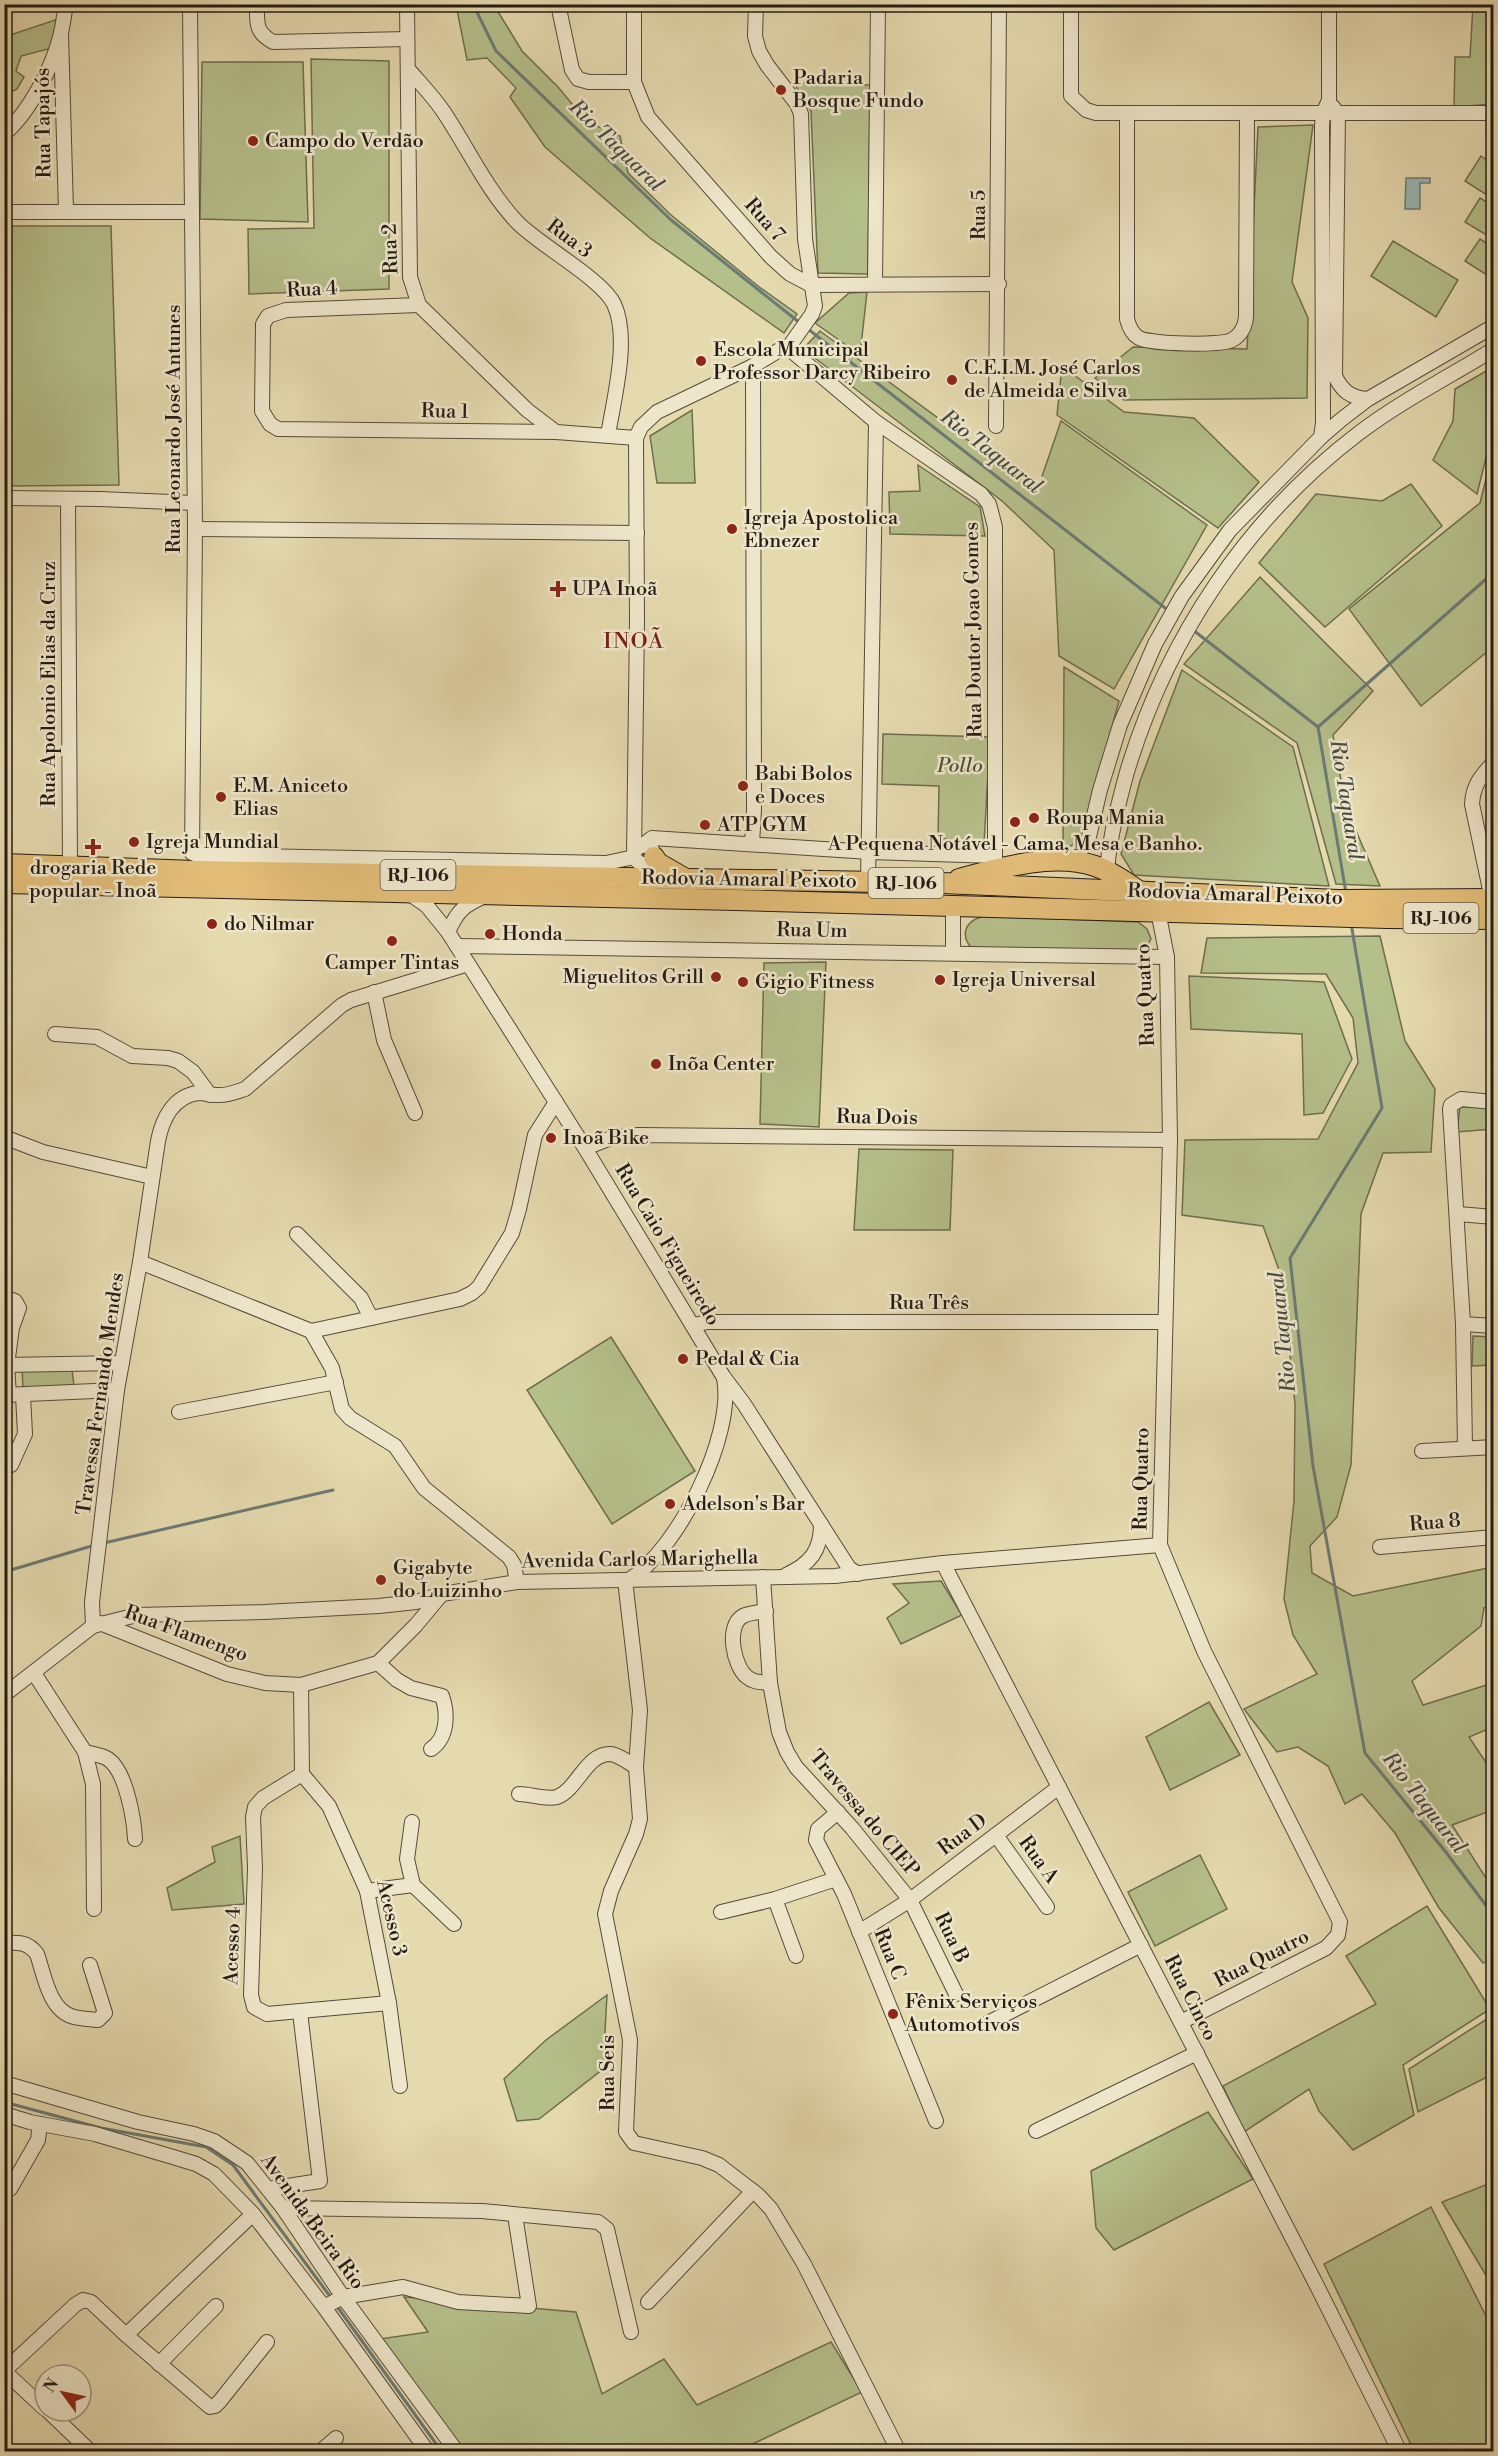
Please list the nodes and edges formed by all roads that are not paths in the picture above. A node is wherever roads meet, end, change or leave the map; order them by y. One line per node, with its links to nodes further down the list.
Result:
1 (66, 4): 12 (street)
2 (190, 4): 27 (street, Rua Leonardo José Antunes)
3 (257, 4): 13 (street)
4 (407, 4): 13 (street)
5 (558, 4): 15 (street)
6 (634, 4): 15 (street, Rua 7)
7 (756, 4): 30 (street)
8 (878, 4): 28 (street)
9 (999, 4): 29 (street, Rua 5)
10 (1074, 4): 19 (street)
11 (1329, 4): 17 (street)
12 (61, 34): 24 (street); 26 (street, Rua Tapajós)
13 (407, 39): 14 (street, Rua 2)
14 (408, 69): 16 (street, Rua 3); 18 (street, Rua 2)
15 (634, 82): 30 (street, Rua 7)
16 (429, 93): 18 (street); 45 (street, Rua 3)
17 (1329, 100): 21 (street); 22 (street)
18 (408, 110): 31 (street, Rua 2)
19 (1127, 113): 20 (street); 20 (street)
20 (1246, 114): 21 (street)
21 (1323, 114): 22 (street); 46 (street)
22 (1338, 114): 23 (street); 38 (street)
23 (1494, 114)
24 (4, 134)
25 (4, 212): 26 (street)
26 (66, 212): 27 (street)
27 (192, 212): 52 (street, Rua Leonardo José Antunes)
28 (875, 283): 29 (street); 30 (street)
29 (999, 284): 42 (street, Rua 5)
30 (811, 285): 33 (street)
31 (418, 305): 39 (street); 40 (street, Rua 4)
32 (1494, 326): 35 (street)
33 (790, 344): 36 (street); 41 (street, Rua Doutor Joao Gomes)
34 (1494, 349): 37 (street)
35 (1433, 361): 37 (street); 38 (street)
36 (753, 366): 47 (street); 57 (street)
37 (1441, 381): 49 (street)
38 (1368, 399): 46 (street)
39 (527, 410): 43 (street); 44 (street)
40 (262, 411): 44 (street, Rua 1)
41 (876, 422): 59 (street); 62 (street, Rua Doutor Joao Gomes)
42 (996, 426)
43 (556, 432): 44 (street, Rua 1); 45 (street, Rua 1)
44 (515, 433)
45 (608, 435): 47 (street, Rua 1)
46 (1321, 437): 48 (street)
47 (636, 438): 54 (street)
48 (1282, 476): 49 (street); 56 (street)
49 (1295, 487): 58 (street)
50 (4, 498): 51 (street)
51 (68, 499): 52 (street); 64 (street, Rua Apolonio Elias da Cruz)
52 (194, 503): 53 (street, Rua Leonardo José Antunes)
53 (195, 530): 54 (street); 60 (street, Rua Leonardo José Antunes)
54 (637, 533): 60 (street)
55 (1494, 762): 75 (street)
56 (1088, 841): 58 (street); 61 (street)
57 (752, 844): 59 (street); 60 (street)
58 (1109, 845): 65 (street)
59 (870, 852): 62 (street); 68 (street)
60 (643, 853): 66 (highway); 67 (highway)
61 (1072, 861): 62 (highway); 65 (highway)
62 (995, 862): 70 (highway)
63 (4, 864): 64 (highway, Rodovia Amaral Peixoto / RJ-106)
64 (70, 868): 66 (highway, Rodovia Amaral Peixoto / RJ-106)
65 (1107, 870): 71 (highway)
66 (604, 878): 67 (highway, Rodovia Amaral Peixoto / RJ-106)
67 (686, 879): 68 (highway, Rodovia Amaral Peixoto / RJ-106)
68 (868, 882): 70 (highway, Rodovia Amaral Peixoto / RJ-106)
69 (4, 883): 72 (highway, Rodovia Amaral Peixoto / RJ-106)
70 (942, 884): 71 (highway, Rodovia Amaral Peixoto / RJ-106)
71 (1141, 891): 76 (highway, Rodovia Amaral Peixoto / RJ-106)
72 (410, 894): 73 (highway, Rodovia Amaral Peixoto / RJ-106); 78 (street, Rua Caio Figueiredo)
73 (489, 894): 74 (highway, Rodovia Amaral Peixoto / RJ-106); 78 (street)
74 (953, 906): 77 (highway, Rodovia Amaral Peixoto / RJ-106); 80 (street)
75 (1493, 906): 76 (highway, Rodovia Amaral Peixoto / RJ-106)
76 (1338, 908): 77 (highway, Rodovia Amaral Peixoto / RJ-106)
77 (1158, 911): 81 (street, Rua Quatro)
78 (448, 932): 79 (street, Rua Caio Figueiredo)
79 (456, 946): 80 (street, Rua Um); 82 (street, Rua Caio Figueiredo)
80 (953, 952): 81 (street, Rua Um)
81 (1167, 957): 90 (street, Rua Quatro)
82 (468, 964): 83 (street); 86 (street, Rua Caio Figueiredo)
83 (374, 992): 85 (street); 88 (street)
84 (55, 1034): 85 (street)
85 (210, 1095): 92 (street)
86 (556, 1102): 91 (street, Rua Caio Figueiredo); 98 (street)
87 (1494, 1102): 93 (street)
88 (415, 1113)
89 (4, 1137): 92 (street)
90 (1170, 1140): 91 (street, Rua Dois); 99 (street, Rua Quatro)
91 (585, 1148): 101 (street, Rua Caio Figueiredo)
92 (152, 1178): 96 (street)
93 (1458, 1214): 94 (street); 100 (street)
94 (1494, 1217)
95 (297, 1234): 98 (street)
96 (140, 1262): 104 (street, Travessa Fernando Mendes); 105 (street, Travessa Fernando Mendes)
97 (4, 1297): 103 (street)
98 (371, 1318): 104 (street)
99 (1165, 1322): 101 (street, Rua Três); 120 (street, Rua Quatro)
100 (1463, 1324): 102 (street); 115 (street)
101 (693, 1325): 107 (street, Rua Caio Figueiredo)
102 (1494, 1326)
103 (8, 1327): 106 (street)
104 (311, 1331): 108 (street)
105 (122, 1363): 106 (street); 109 (street, Travessa Fernando Mendes)
106 (6, 1365): 110 (street)
107 (723, 1376): 111 (street, Rua Caio Figueiredo); 112 (street)
108 (336, 1382): 113 (street); 129 (street)
109 (117, 1389): 110 (street); 132 (street, Travessa Fernando Mendes)
110 (12, 1395): 117 (street)
111 (744, 1404): 112 (street); 118 (street, Rua Caio Figueiredo)
112 (726, 1405): 122 (street)
113 (179, 1412)
114 (1494, 1446): 115 (street)
115 (1465, 1448): 116 (street)
116 (1422, 1450)
117 (4, 1467)
118 (821, 1524): 124 (street, Rua Caio Figueiredo); 126 (street)
119 (1494, 1537): 121 (street, Rua 8)
120 (1160, 1545): 123 (street, Avenida Carlos Marighella); 165 (street, Rua Quatro)
121 (1380, 1548)
122 (659, 1554): 127 (street); 128 (street)
123 (943, 1563): 124 (street, Avenida Carlos Marighella); 142 (street, Rua Cinco)
124 (858, 1574): 126 (street, Avenida Carlos Marighella)
125 (763, 1576): 126 (street, Avenida Carlos Marighella); 127 (street, Avenida Carlos Marighella); 131 (street, Travessa do CIEP)
126 (784, 1576)
127 (667, 1578): 128 (street, Avenida Carlos Marighella)
128 (627, 1580): 129 (street, Avenida Carlos Marighella); 140 (street, Rua Seis)
129 (517, 1582): 130 (street, Avenida Carlos Marighella)
130 (442, 1594): 132 (street, Avenida Carlos Marighella); 133 (street, Rua Flamengo)
131 (766, 1611): 135 (street, Travessa do CIEP); 135 (street)
132 (96, 1624): 134 (street, Avenida Carlos Marighella); 136 (street, Rua Flamengo)
133 (378, 1663): 136 (street, Rua Flamengo); 138 (street)
134 (34, 1673): 137 (street, Avenida Carlos Marighella); 139 (street)
135 (770, 1683): 144 (street, Travessa do CIEP)
136 (301, 1685): 141 (street)
137 (4, 1695)
138 (431, 1749)
139 (85, 1752): 147 (street); 154 (street)
140 (636, 1767): 143 (street); 176 (street, Rua Seis)
141 (302, 1774): 150 (street, Acesso 3); 164 (street, Acesso 4)
142 (1059, 1787): 146 (street, Rua D); 159 (street, Rua Cinco)
143 (519, 1794)
144 (838, 1812): 148 (street, Rua C); 152 (street, Travessa do CIEP)
145 (412, 1822): 149 (street)
146 (996, 1835): 152 (street, Rua D); 153 (street, Rua A)
147 (135, 1839)
148 (836, 1878): 151 (street); 157 (street, Rua C)
149 (413, 1885): 150 (street); 156 (street)
150 (367, 1891): 163 (street, Acesso 3)
151 (775, 1899): 155 (street); 160 (street)
152 (910, 1900): 157 (street, Rua D); 162 (street, Rua B)
153 (1047, 1907)
154 (94, 1909)
155 (721, 1912)
156 (454, 1924)
157 (859, 1932): 171 (street, Rua C)
158 (4, 1943): 161 (street)
159 (1141, 1945): 165 (street, Rua Cinco); 166 (street)
160 (796, 1956)
161 (90, 1965)
162 (956, 1994)
163 (389, 2003): 164 (street, Acesso 4); 169 (street, Acesso 3)
164 (300, 2012): 175 (street)
165 (1181, 2022): 167 (street, Rua Cinco)
166 (988, 2023)
167 (1197, 2053): 173 (street); 196 (street, Rua Cinco)
168 (4, 2083): 175 (street, Avenida Beira Rio)
169 (400, 2086)
170 (4, 2114): 172 (street, Avenida Beira Rio)
171 (936, 2121)
172 (40, 2124): 174 (street); 178 (street, Avenida Beira Rio)
173 (1036, 2131)
174 (10, 2189)
175 (268, 2189): 177 (street, Avenida Beira Rio)
176 (753, 2191): 181 (street); 195 (street, Rua Seis)
177 (283, 2208): 179 (street); 180 (street, Avenida Beira Rio)
178 (253, 2214): 180 (street, Avenida Beira Rio); 184 (street)
179 (516, 2215): 180 (street); 183 (street)
180 (334, 2302): 191 (street, Avenida Beira Rio); 194 (street, Avenida Beira Rio)
181 (648, 2302)
182 (216, 2306): 186 (street)
183 (631, 2332)
184 (126, 2335): 186 (street); 187 (street)
185 (267, 2342): 186 (street)
186 (159, 2364)
187 (4, 2371): 188 (street)
188 (33, 2398)
189 (60, 2423): 192 (street)
190 (336, 2438): 193 (street)
191 (450, 2450)
192 (91, 2451)
193 (320, 2451)
194 (428, 2451)
195 (899, 2451)
196 (1400, 2451)

